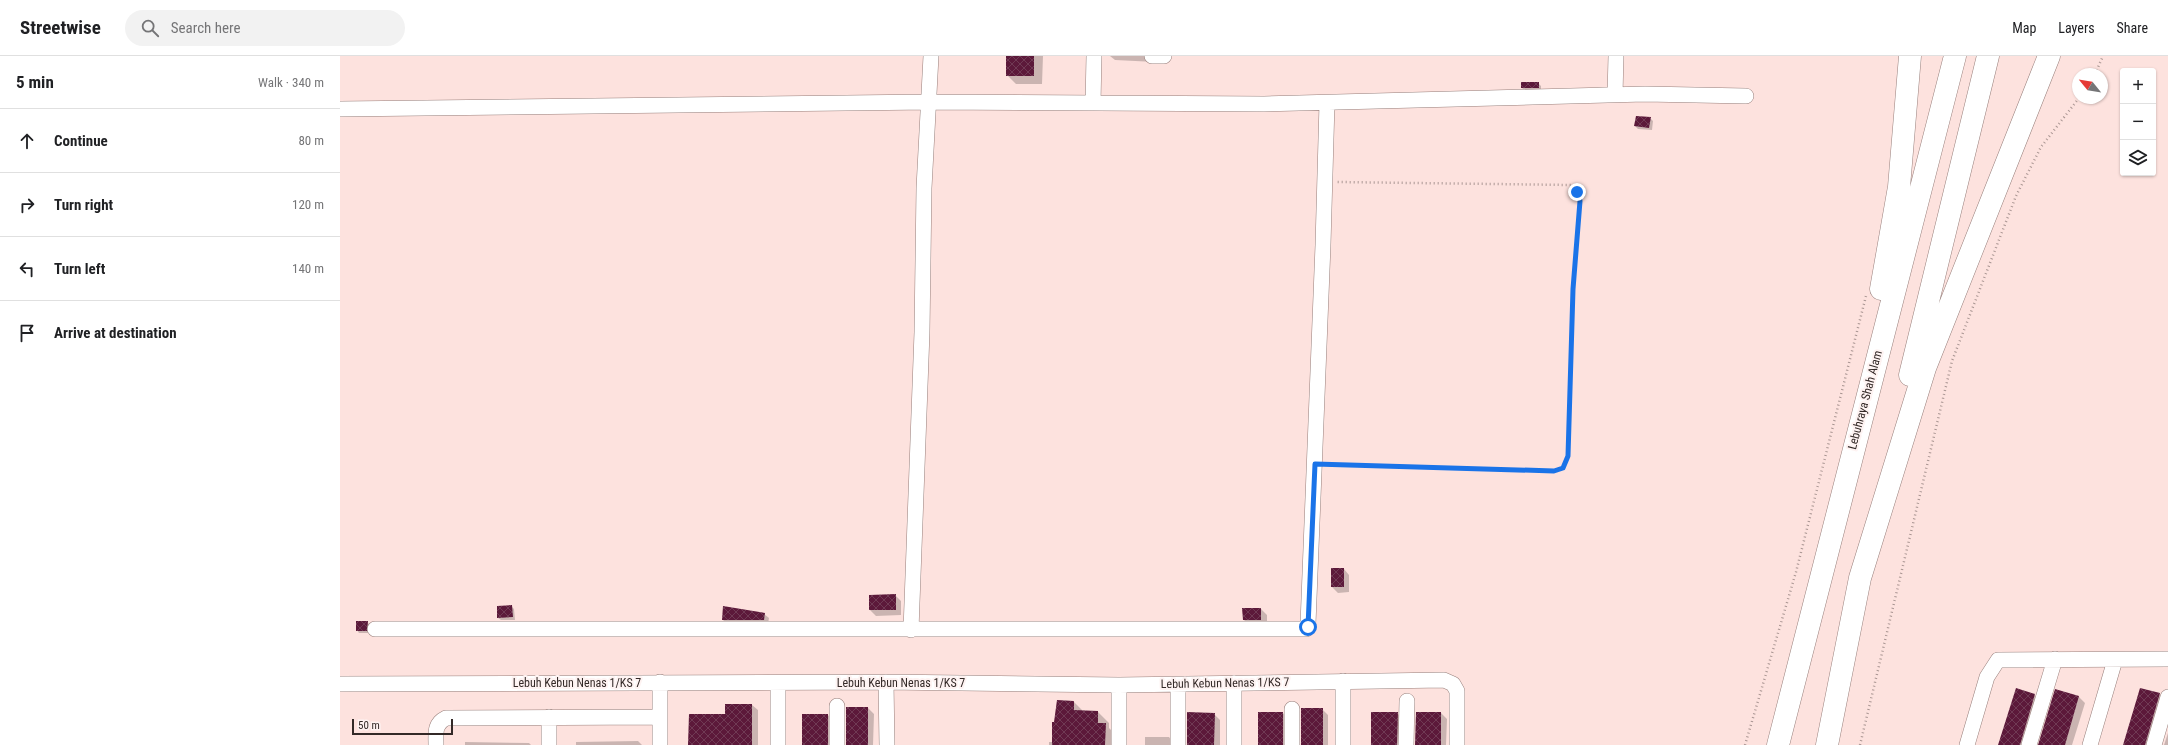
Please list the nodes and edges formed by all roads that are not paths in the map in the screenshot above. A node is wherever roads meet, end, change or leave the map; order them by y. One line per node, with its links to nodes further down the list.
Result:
1 (931, 56): 12 (street)
2 (1094, 56): 14 (street)
3 (1152, 56): 4 (street)
4 (1164, 56)
5 (1616, 56): 10 (street)
6 (1910, 56): 16 (highway)
7 (1955, 56): 16 (highway, Lebuhraya Shah Alam)
8 (1988, 56): 17 (highway)
9 (2049, 56): 17 (highway)
10 (1615, 95): 11 (street); 13 (street)
11 (1746, 96)
12 (929, 102): 14 (street); 15 (street); 19 (street)
13 (1327, 103): 14 (street); 19 (street)
14 (1093, 104)
15 (340, 109)
16 (1855, 442): 50 (highway, Lebuhraya Shah Alam)
17 (1860, 578): 51 (highway); 52 (highway)
18 (375, 629): 19 (street)
19 (911, 630)
20 (2054, 659): 22 (street); 53 (street); 54 (street)
21 (2168, 659): 22 (street)
22 (2115, 660): 55 (street)
23 (1343, 681): 27 (street, Lebuh Kebun Nenas 1/KS 7); 47 (street); 49 (street, Lebuh Kebun Nenas 1/KS 7)
24 (660, 682): 26 (street, Lebuh Kebun Nenas 1/KS 7); 28 (street, Lebuh Kebun Nenas 1/KS 7); 36 (street)
25 (886, 682): 26 (street, Lebuh Kebun Nenas 1/KS 7); 29 (street, Lebuh Kebun Nenas 1/KS 7); 42 (street)
26 (778, 683): 40 (street)
27 (1234, 683): 30 (street, Lebuh Kebun Nenas 1/KS 7); 45 (street)
28 (340, 684)
29 (1119, 685): 30 (street, Lebuh Kebun Nenas 1/KS 7); 43 (street)
30 (1178, 685): 44 (street)
31 (2168, 697): 56 (street)
32 (1407, 701): 48 (street)
33 (837, 706): 41 (street)
34 (1292, 709): 46 (street)
35 (549, 717): 36 (street); 37 (street); 38 (street)
36 (660, 717): 39 (street)
37 (436, 745)
38 (549, 745)
39 (660, 745)
40 (778, 745)
41 (837, 745)
42 (887, 745)
43 (1119, 745)
44 (1178, 745)
45 (1234, 745)
46 (1292, 745)
47 (1343, 745)
48 (1406, 745)
49 (1457, 745)
50 (1778, 745)
51 (1817, 745)
52 (1827, 745)
53 (1967, 745)
54 (2029, 745)
55 (2090, 745)
56 (2154, 745)

